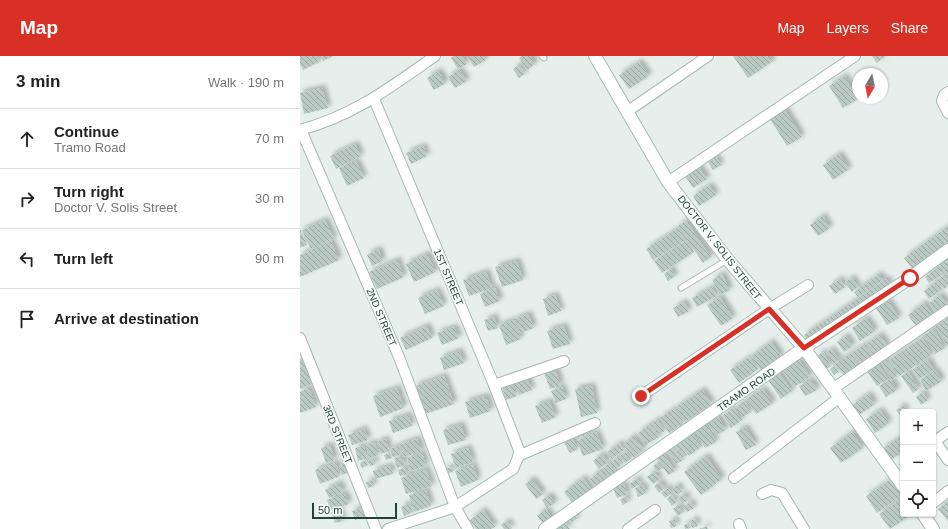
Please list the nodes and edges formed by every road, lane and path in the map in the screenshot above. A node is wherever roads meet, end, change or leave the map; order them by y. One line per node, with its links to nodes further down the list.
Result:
1 (435, 56): 6 (street)
2 (595, 56): 7 (street, DOCTOR V. SOLIS STREET)
3 (708, 56): 7 (street)
4 (855, 56): 10 (street)
5 (948, 92): 8 (street)
6 (374, 99): 9 (street); 20 (street, 1ST STREET)
7 (628, 111): 10 (street, DOCTOR V. SOLIS STREET)
8 (948, 113)
9 (301, 130): 32 (street, 2ND STREET)
10 (668, 182): 12 (street, DOCTOR V. SOLIS STREET)
11 (948, 250): 18 (street, TRAMO ROAD)
12 (728, 260): 14 (lane); 15 (street, DOCTOR V. SOLIS STREET)
13 (808, 285): 15 (street)
14 (681, 288)
15 (769, 309): 18 (street, DOCTOR V. SOLIS STREET); 22 (street)
16 (948, 310): 21 (street)
17 (300, 338): 35 (street, 3RD STREET)
18 (804, 348): 21 (street, DOCTOR V. SOLIS STREET); 38 (street, TRAMO ROAD)
19 (564, 361): 20 (street)
20 (494, 385): 25 (street, 1ST STREET)
21 (837, 392): 27 (street); 28 (street, DOCTOR V. SOLIS STREET)
22 (641, 396)
23 (595, 423): 25 (street)
24 (948, 432): 26 (street)
25 (518, 456): 32 (street)
26 (948, 460)
27 (734, 478)
28 (900, 482)
29 (948, 491): 31 (street)
30 (762, 494): 40 (street)
31 (936, 501)
32 (455, 507): 36 (street); 37 (street, 2ND STREET)
33 (655, 510): 39 (street)
34 (925, 517): 41 (street)
35 (376, 529)
36 (388, 529)
37 (468, 529)
38 (545, 529)
39 (628, 529)
40 (804, 529)
41 (933, 529)

